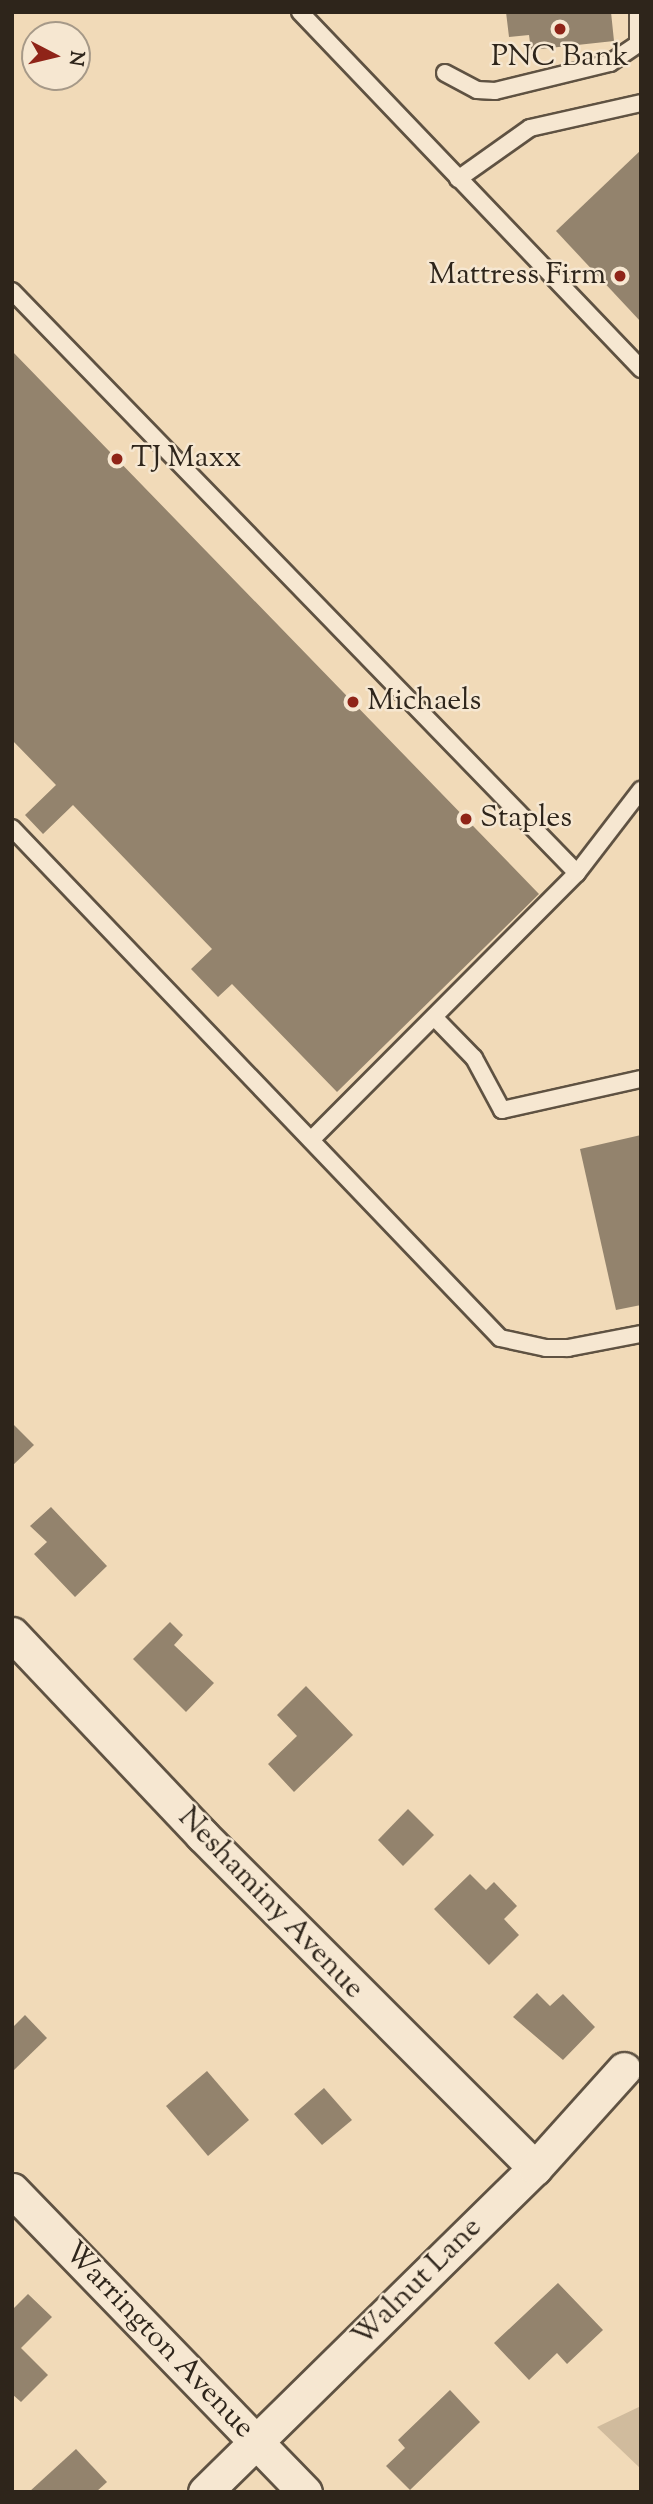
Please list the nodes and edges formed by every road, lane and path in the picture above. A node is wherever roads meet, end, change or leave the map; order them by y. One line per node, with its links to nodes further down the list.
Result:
1 (300, 12): 5 (lane)
2 (638, 12): 3 (lane)
3 (445, 73)
4 (641, 103): 5 (lane)
5 (458, 179): 7 (lane)
6 (12, 291): 10 (lane)
7 (641, 369)
8 (641, 790): 10 (lane)
9 (12, 828): 13 (lane)
10 (577, 873): 11 (lane)
11 (434, 1017): 12 (lane); 13 (lane)
12 (641, 1079)
13 (311, 1140): 14 (lane)
14 (641, 1334)
15 (12, 1634): 17 (street, Neshaminy Avenue)
16 (624, 2069): 17 (street, Walnut Lane)
17 (535, 2168): 19 (street, Walnut Lane)
18 (12, 2190): 19 (street, Warrington Avenue)
19 (256, 2442): 20 (street, Walnut Lane); 21 (street, Warrington Avenue)
20 (205, 2492)
21 (305, 2492)

